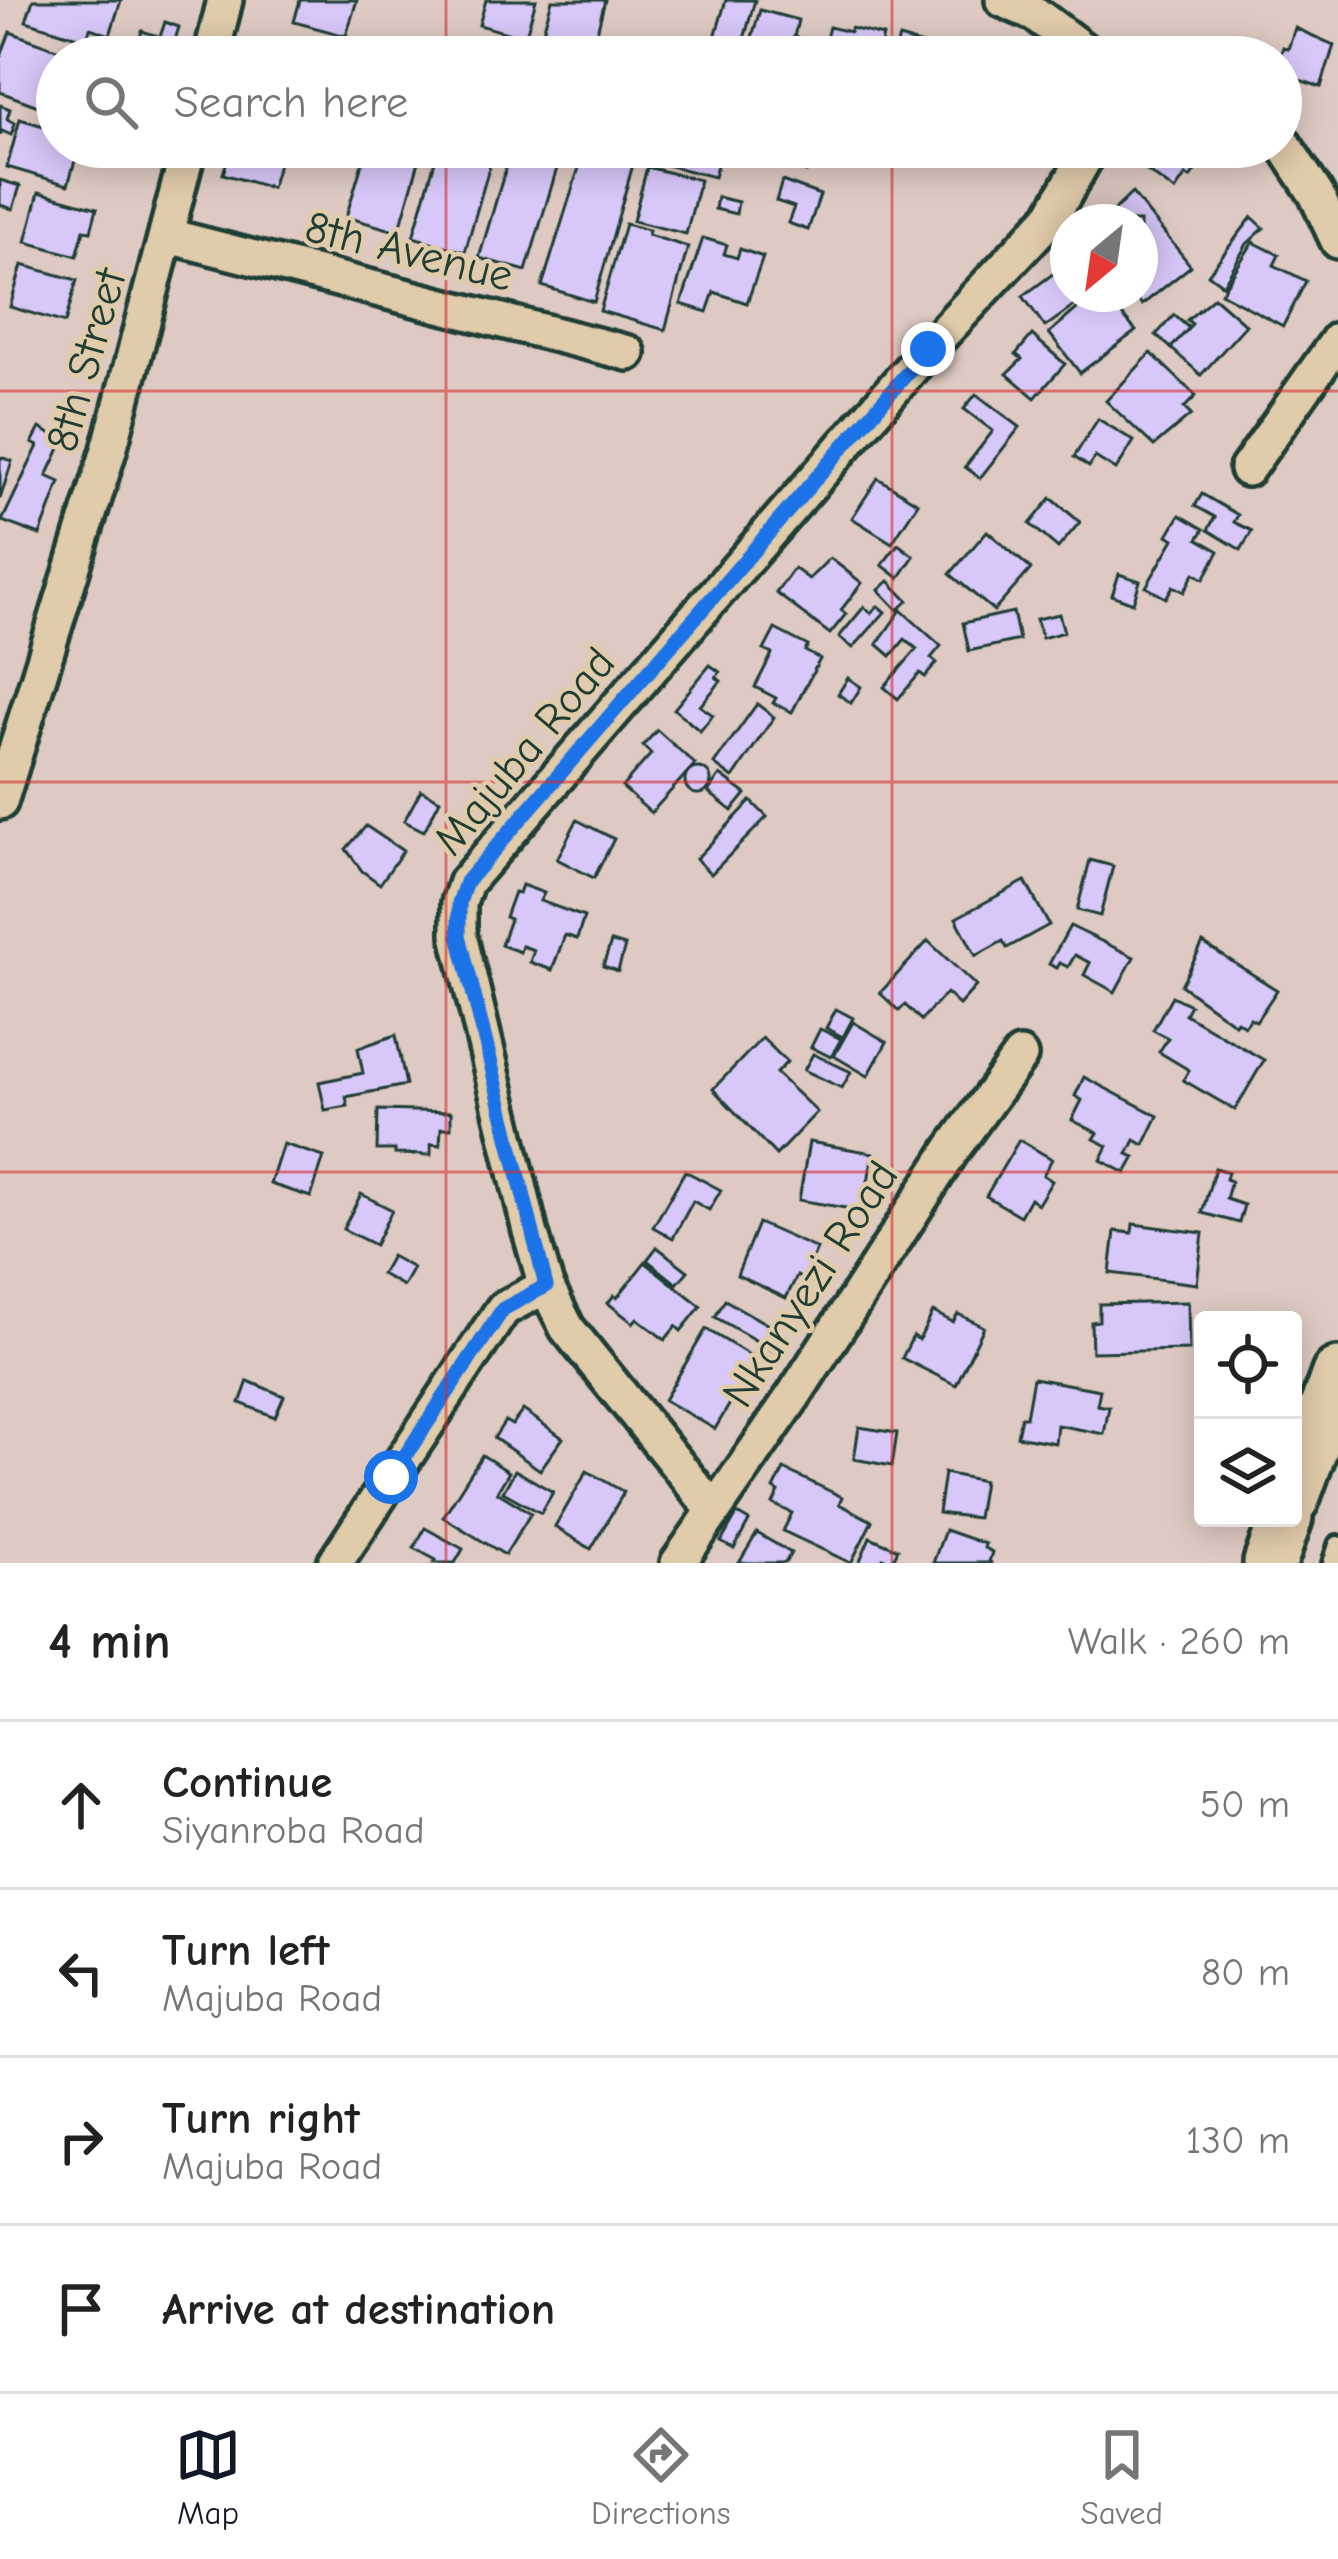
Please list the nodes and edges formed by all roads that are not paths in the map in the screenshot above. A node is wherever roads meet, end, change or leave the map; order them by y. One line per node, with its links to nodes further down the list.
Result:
1 (225, 0): 3 (street)
2 (1004, 0): 4 (street)
3 (216, 36)
4 (1064, 36)
5 (184, 168): 8 (street, 8th Street)
6 (1079, 168): 15 (street, Majuba Road)
7 (1299, 168): 9 (street)
8 (167, 236): 11 (street, 8th Avenue); 13 (street, 8th Street)
9 (1338, 241)
10 (1338, 340): 12 (street)
11 (628, 353)
12 (1247, 469)
13 (0, 802)
14 (1020, 1056): 18 (street, Nkanyezi Road)
15 (546, 1286): 18 (street, Majuba Road); 21 (street)
16 (1338, 1374): 17 (main road)
17 (1302, 1473)
18 (712, 1508): 22 (street, Nkanyezi Road)
19 (1283, 1527): 23 (main road)
20 (1338, 1545): 24 (lane)
21 (335, 1563)
22 (678, 1563)
23 (1270, 1563)
24 (1331, 1563)

